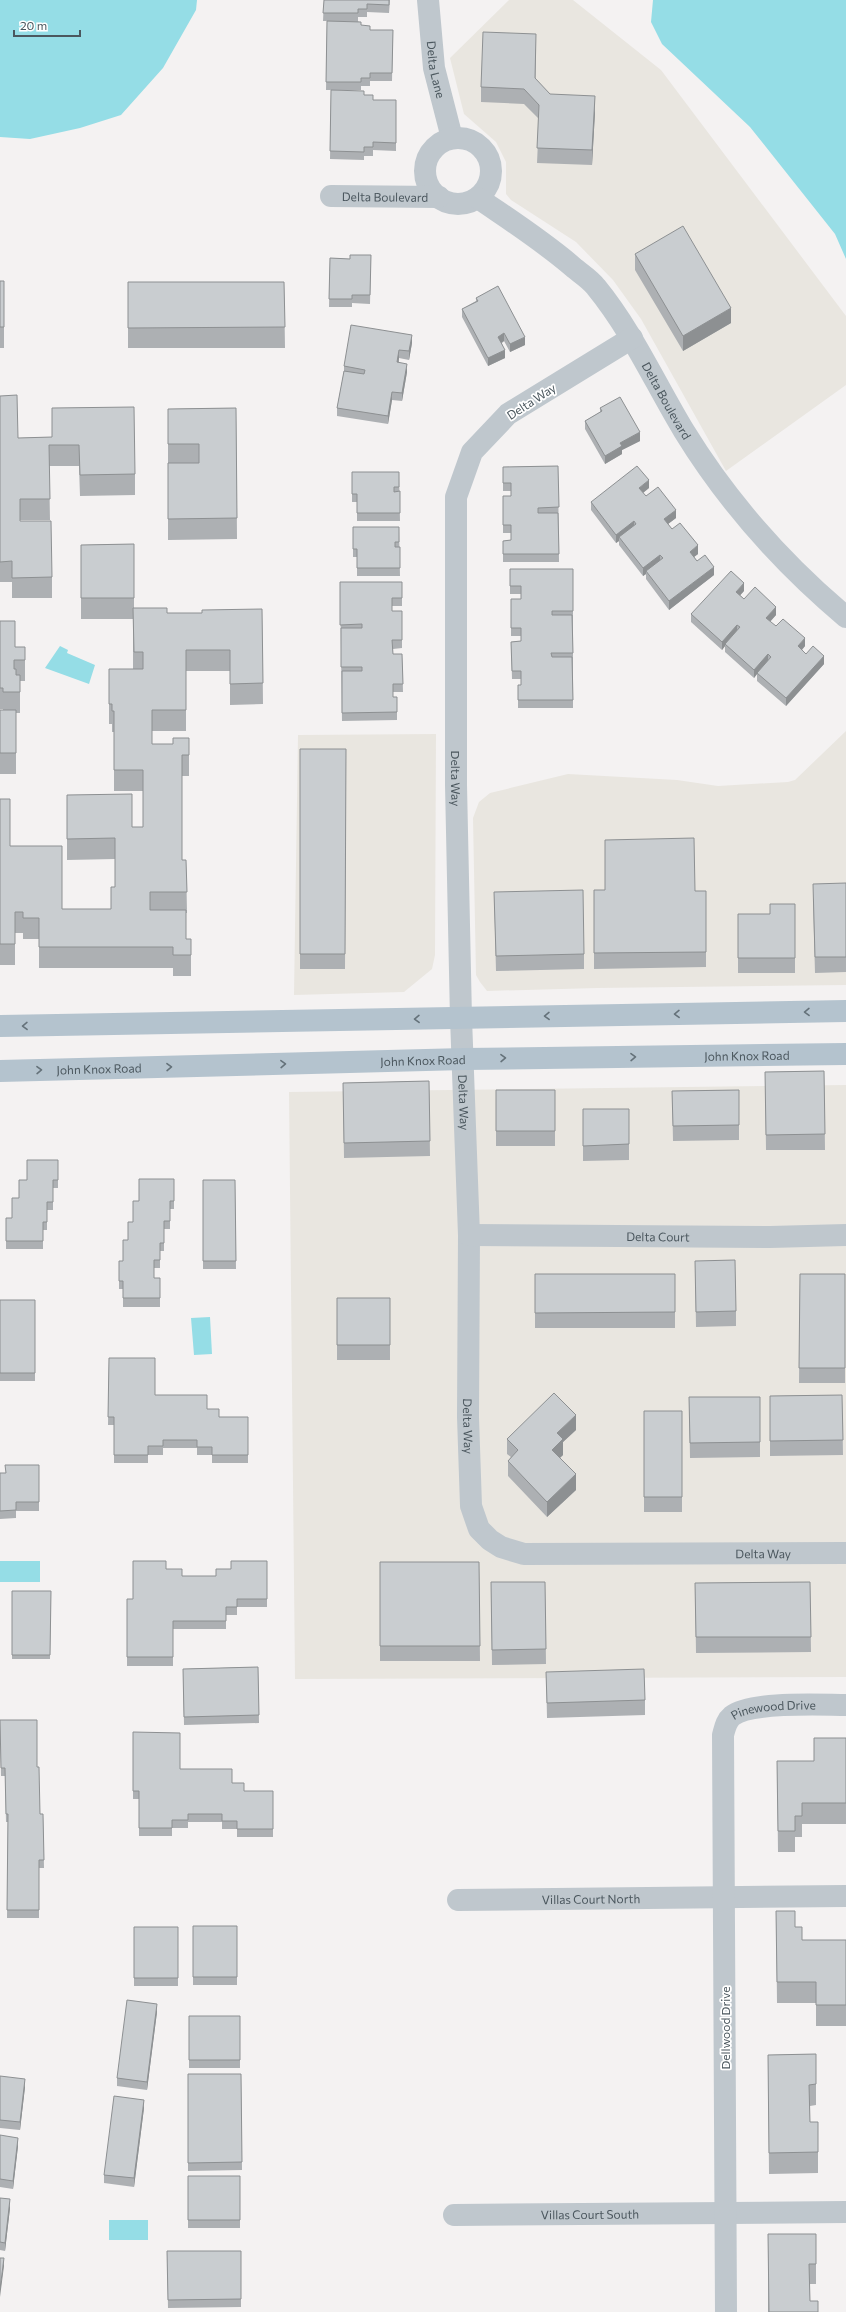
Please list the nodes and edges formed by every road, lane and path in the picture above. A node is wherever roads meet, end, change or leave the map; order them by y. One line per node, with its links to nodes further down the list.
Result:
1 (428, 0): 2 (street, Delta Lane)
2 (452, 138): 4 (street, Delta Boulevard); 5 (street)
3 (331, 196): 4 (street, Delta Boulevard)
4 (439, 197): 5 (street, Delta Boulevard)
5 (478, 198): 6 (street, Delta Boulevard)
6 (632, 338): 7 (street, Delta Boulevard); 9 (street, Delta Way)
7 (846, 617)
8 (846, 1011): 9 (main road, one-way to 9)
9 (461, 1018): 10 (main road, one-way to 10); 12 (street, Delta Way)
10 (0, 1026)
11 (846, 1054): 12 (main road, John Knox Road, one-way to 11)
12 (464, 1059): 13 (main road, John Knox Road, one-way to 12); 14 (street, Delta Way)
13 (0, 1071)
14 (469, 1235): 15 (street, Delta Court); 16 (street, Delta Way)
15 (846, 1235)
16 (846, 1553)
17 (846, 1705): 18 (street, Pinewood Drive)
18 (723, 1743): 19 (street, Dellwood Drive)
19 (724, 1896): 20 (street, Villas Court North); 21 (street, Villas Court North); 22 (street, Dellwood Drive)
20 (846, 1896)
21 (458, 1900)
22 (726, 2212): 23 (street, Villas Court South); 24 (street, Villas Court South); 25 (street, Dellwood Drive)
23 (846, 2212)
24 (454, 2215)
25 (726, 2312)

